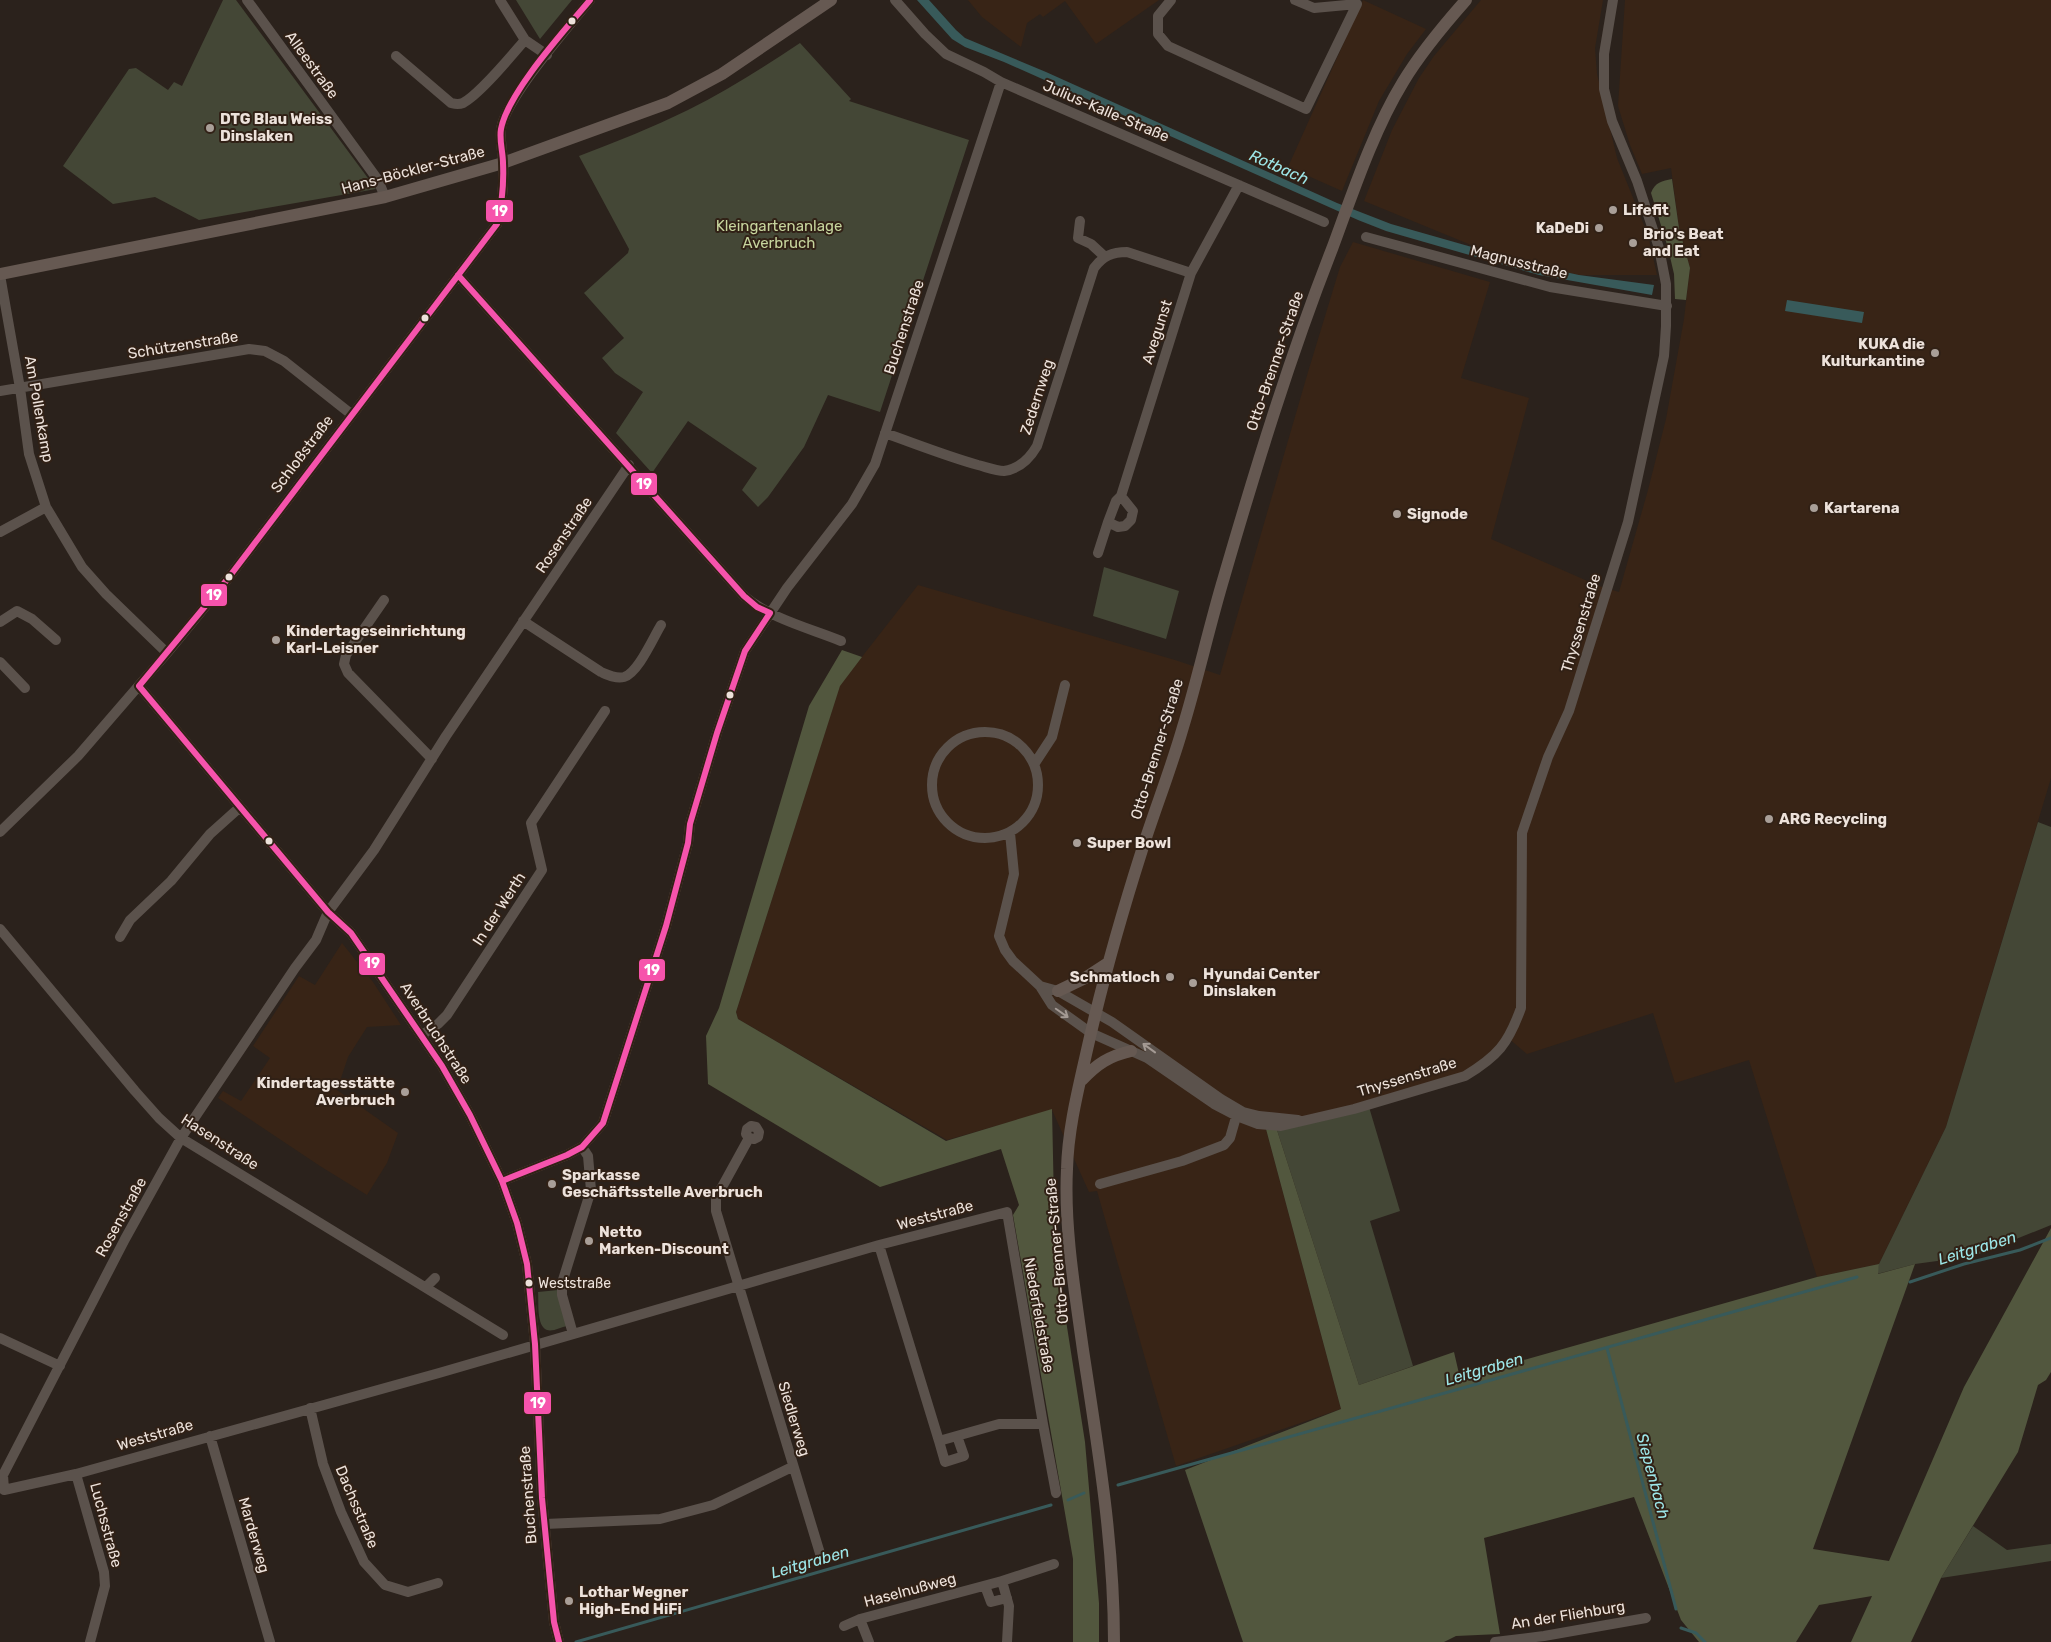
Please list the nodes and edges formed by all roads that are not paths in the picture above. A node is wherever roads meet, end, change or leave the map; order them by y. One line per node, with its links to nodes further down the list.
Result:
1 (247, 0): 16 (street, Alleestraße)
2 (500, 0): 10 (street)
3 (590, 0): 11 (street, Schloßstraße)
4 (831, 0): 14 (main road, Hans-Böckler-Straße)
5 (895, 0): 13 (street, Julius-Kalle-Straße)
6 (1171, 0): 7 (street)
7 (1295, 0)
8 (1466, 0): 57 (main road, Otto-Brenner-Straße)
9 (1613, 0): 24 (street, Thyssenstraße)
10 (525, 40): 11 (street); 12 (street)
11 (547, 55): 14 (street, Schloßstraße)
12 (396, 56)
13 (1000, 82): 15 (street, Julius-Kalle-Straße); 28 (street, Buchenstraße)
14 (503, 163): 16 (main road, Hans-Böckler-Straße); 23 (street, Schloßstraße)
15 (1239, 185): 18 (street, Julius-Kalle-Straße); 21 (street, Avegunst)
16 (385, 197): 22 (main road, Hans-Böckler-Straße)
17 (1080, 220): 20 (street)
18 (1324, 222)
19 (1366, 237): 24 (street, Magnusstraße)
20 (1104, 256): 21 (street); 28 (street, Zedernweg)
21 (1191, 273): 30 (street, Avegunst)
22 (0, 274): 25 (street, Am Pollenkamp)
23 (458, 276): 27 (street, Schloßstraße); 29 (street)
24 (1667, 306): 65 (street, Thyssenstraße)
25 (20, 388): 26 (street, Schützenstraße); 27 (street, Schützenstraße); 31 (street, Am Pollenkamp)
26 (0, 391)
27 (351, 414): 42 (street, Schloßstraße)
28 (885, 433): 36 (street, Buchenstraße)
29 (629, 465): 36 (street); 37 (street, Rosenstraße)
30 (1120, 496): 32 (street, Avegunst); 32 (street)
31 (46, 507): 33 (street); 42 (street, Am Pollenkamp)
32 (1108, 522): 34 (street, Avegunst)
33 (0, 532)
34 (1098, 553)
35 (384, 600): 48 (street)
36 (770, 613): 41 (street); 68 (street, Buchenstraße)
37 (524, 621): 39 (street); 48 (street, Rosenstraße)
38 (0, 622): 40 (street)
39 (661, 625)
40 (56, 640)
41 (841, 641)
42 (167, 653): 44 (street, Schloßstraße)
43 (0, 662): 46 (street)
44 (139, 686): 50 (street, Averbruchstraße); 51 (street, Schloßstraße)
45 (1065, 686): 49 (street)
46 (25, 688)
47 (605, 711): 62 (street, In der Werth)
48 (432, 758): 53 (street, Rosenstraße)
49 (1035, 762): 52 (street); 52 (street)
50 (240, 808): 53 (street, Averbruchstraße); 55 (street)
51 (0, 832)
52 (1010, 833): 58 (street)
53 (328, 912): 62 (street, Averbruchstraße); 66 (street, Rosenstraße)
54 (2, 931): 56 (street); 66 (street, Hasenstraße)
55 (120, 937)
56 (0, 945)
57 (1108, 963): 59 (main road); 60 (main road, Otto-Brenner-Straße)
58 (1040, 986): 59 (street, Thyssenstraße); 61 (street, Thyssenstraße, one-way to 61)
59 (1058, 991): 60 (street, Thyssenstraße)
60 (1095, 1013): 61 (main road, Otto-Brenner-Straße); 65 (street, Thyssenstraße, one-way to 60)
61 (1091, 1033): 63 (street, Thyssenstraße); 64 (main road, Otto-Brenner-Straße)
62 (422, 1035): 69 (street, Averbruchstraße)
63 (1131, 1051): 64 (main road); 65 (street, Thyssenstraße)
64 (1080, 1082): 105 (main road, Otto-Brenner-Straße)
65 (1238, 1113): 70 (street)
66 (181, 1138): 75 (street, Hasenstraße); 80 (street, Rosenstraße)
67 (749, 1138): 74 (street, Siedlerweg)
68 (582, 1147): 69 (street, Buchenstraße); 76 (street)
69 (502, 1181): 79 (street, Averbruchstraße)
70 (1100, 1184)
71 (1006, 1212): 72 (street, Weststraße); 82 (street, Niederfeldstraße)
72 (879, 1245): 74 (street, Weststraße); 85 (street)
73 (435, 1278): 75 (street)
74 (738, 1285): 76 (street, Weststraße); 86 (street, Siedlerweg)
75 (426, 1287): 77 (street, Hasenstraße)
76 (573, 1334): 79 (street, Weststraße)
77 (503, 1335)
78 (0, 1338): 80 (street)
79 (534, 1344): 81 (street, Weststraße); 90 (street, Buchenstraße)
80 (60, 1366): 88 (street, Rosenstraße)
81 (310, 1408): 83 (street, Weststraße); 94 (street, Dachsstraße)
82 (1042, 1424): 84 (street); 89 (street, Niederfeldstraße)
83 (210, 1436): 87 (street, Weststraße); 101 (street, Marderweg)
84 (957, 1436): 85 (street); 85 (street)
85 (939, 1441)
86 (792, 1467): 90 (street); 91 (street, Siedlerweg)
87 (76, 1474): 88 (street, Weststraße); 100 (street, Luchsstraße)
88 (4, 1490)
89 (1056, 1493)
90 (544, 1524): 102 (street, Buchenstraße)
91 (822, 1560)
92 (1054, 1564): 93 (street, Haselnußweg)
93 (1002, 1581): 95 (street, Haselnußweg); 96 (street)
94 (438, 1583)
95 (985, 1586): 96 (street); 98 (street, Haselnußweg)
96 (1007, 1598): 104 (street)
97 (1646, 1618): 106 (street, An der Fliehburg)
98 (860, 1619): 99 (street, Haselnußweg); 103 (street)
99 (844, 1626)
100 (90, 1642)
101 (270, 1642)
102 (559, 1642)
103 (869, 1642)
104 (1008, 1642)
105 (1114, 1642)
106 (1495, 1642)

